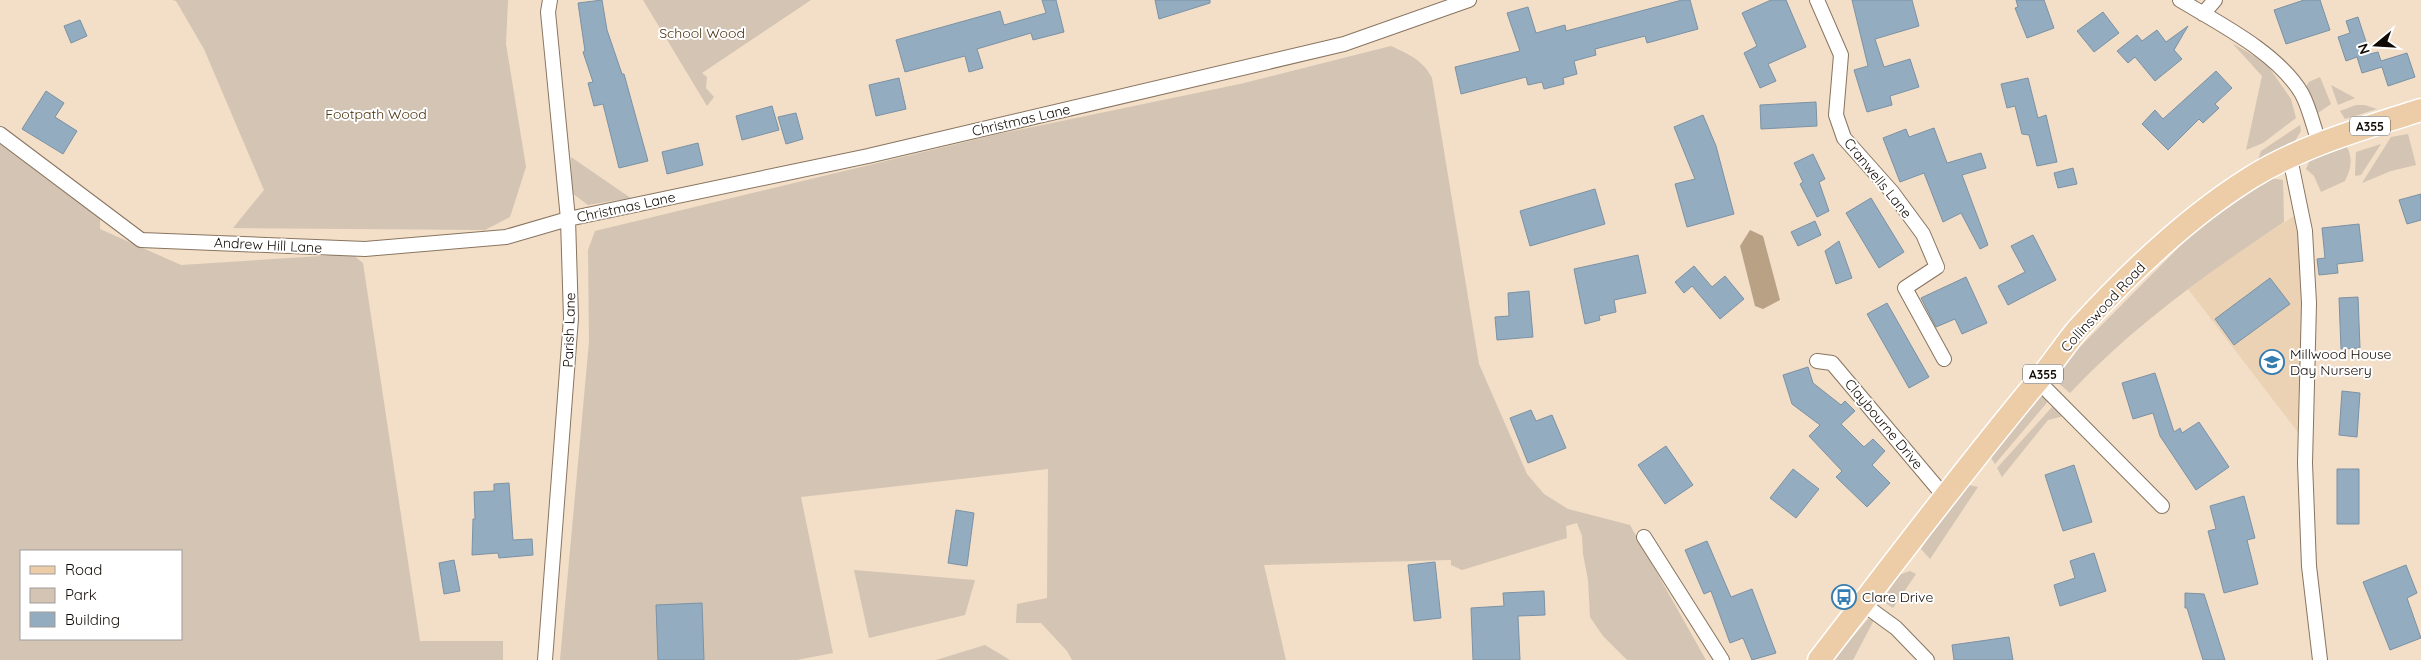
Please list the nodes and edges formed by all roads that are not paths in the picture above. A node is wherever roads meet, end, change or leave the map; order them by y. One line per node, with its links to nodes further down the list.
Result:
1 (550, 0): 11 (street, Parish Lane)
2 (1469, 0): 11 (street, Christmas Lane)
3 (1817, 0): 12 (street, Cranwells Lane)
4 (2180, 0): 6 (street)
5 (2215, 0): 6 (street)
6 (2203, 14): 9 (street)
7 (2421, 110): 9 (main road, A355)
8 (0, 134): 11 (street, Andrew Hill Lane)
9 (2320, 145): 10 (main road, Collinswood Road / A355)
10 (2290, 158): 14 (main road, Collinswood Road / A355); 23 (street)
11 (568, 219): 19 (street, Parish Lane)
12 (1944, 359)
13 (1817, 361): 15 (street, Claybourne Drive)
14 (2038, 381): 15 (main road, Collinswood Road / A355); 16 (street)
15 (1945, 496): 18 (main road, Collinswood Road / A355)
16 (2162, 506)
17 (1644, 538): 20 (street)
18 (1863, 604): 21 (main road, Collinswood Road / A355); 22 (street)
19 (545, 660)
20 (1722, 660)
21 (1819, 660)
22 (1927, 660)
23 (2320, 660)

